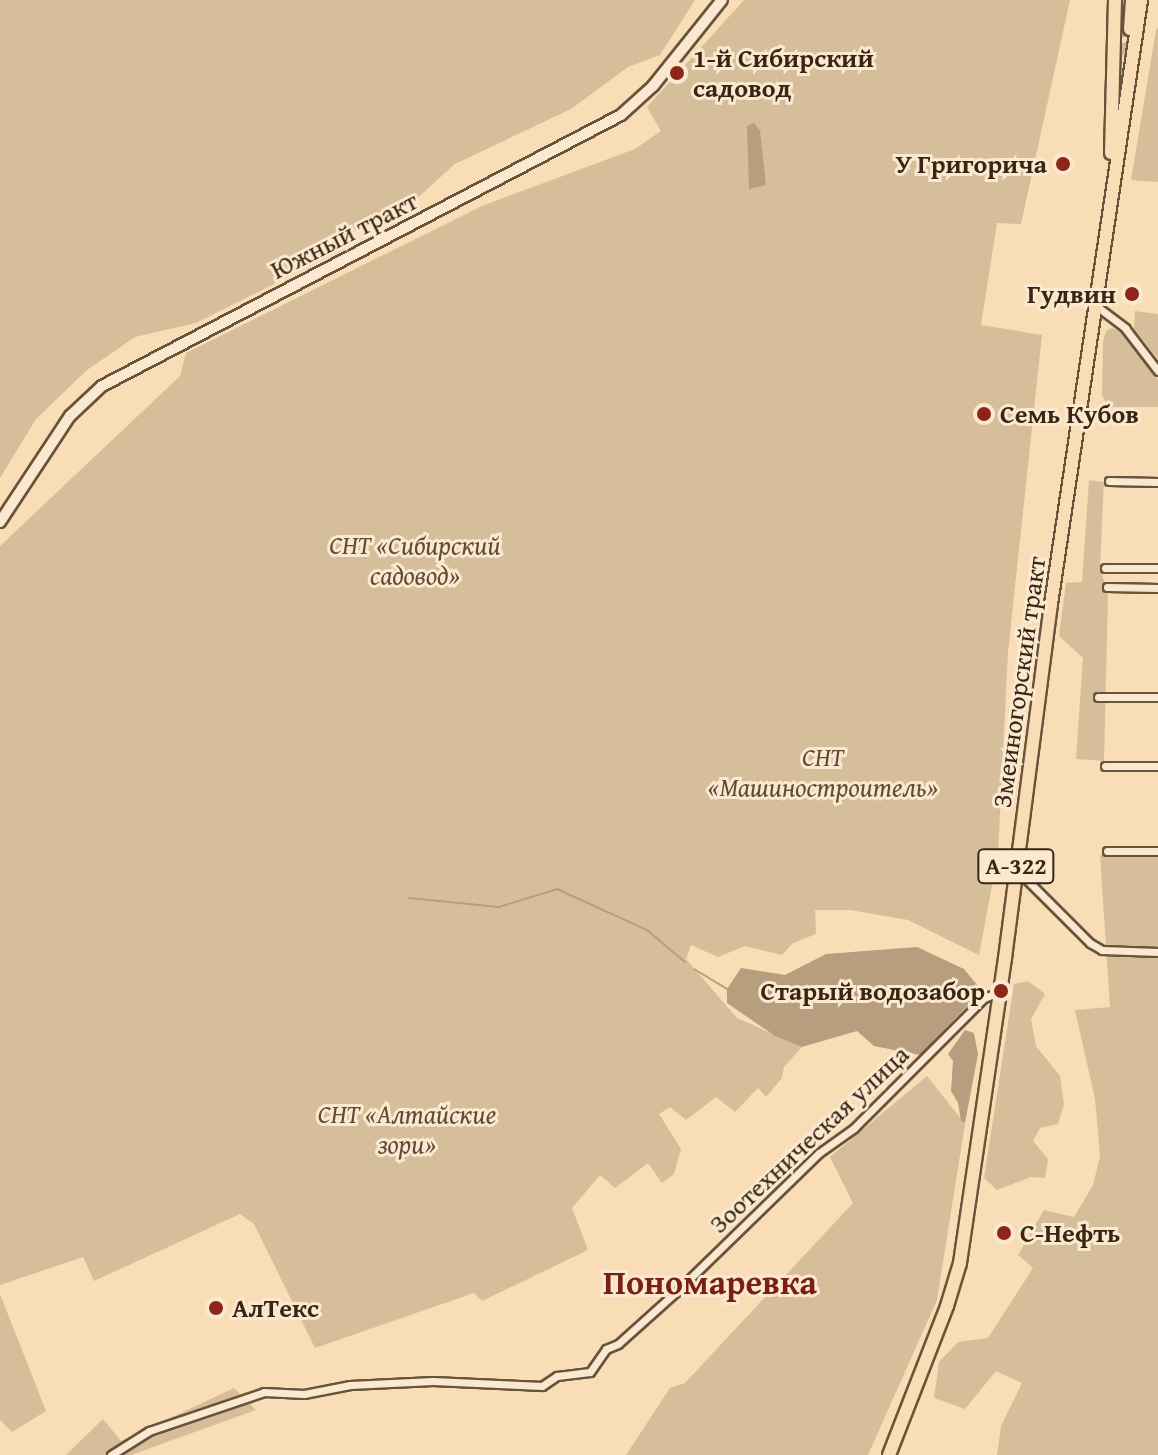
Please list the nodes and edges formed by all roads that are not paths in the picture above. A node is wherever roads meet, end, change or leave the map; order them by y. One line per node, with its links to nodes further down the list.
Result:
1 (722, 0): 11 (main road, Южный тракт)
2 (1115, 0): 5 (highway)
3 (1135, 3): 6 (highway, Змеиногорский тракт / А-322)
4 (1120, 55): 5 (highway)
5 (1111, 147): 6 (highway)
6 (1112, 190): 7 (highway, Змеиногорский тракт / А-322)
7 (1095, 305): 8 (street); 22 (highway, Змеиногорский тракт / А-322)
8 (1158, 371)
9 (1109, 481): 10 (street)
10 (1158, 482)
11 (0, 522)
12 (1105, 568): 13 (street)
13 (1158, 568)
14 (1107, 587): 15 (street)
15 (1158, 588)
16 (1098, 697): 17 (street)
17 (1158, 697)
18 (1105, 766): 19 (street)
19 (1158, 766)
20 (1107, 851): 21 (street)
21 (1158, 851)
22 (1016, 869): 23 (street); 24 (highway, Змеиногорский тракт / А-322)
23 (1158, 952)
24 (1001, 991): 25 (street, Зоотехническая улица); 26 (highway, Змеиногорский тракт / А-322)
25 (111, 1455)
26 (889, 1455)

